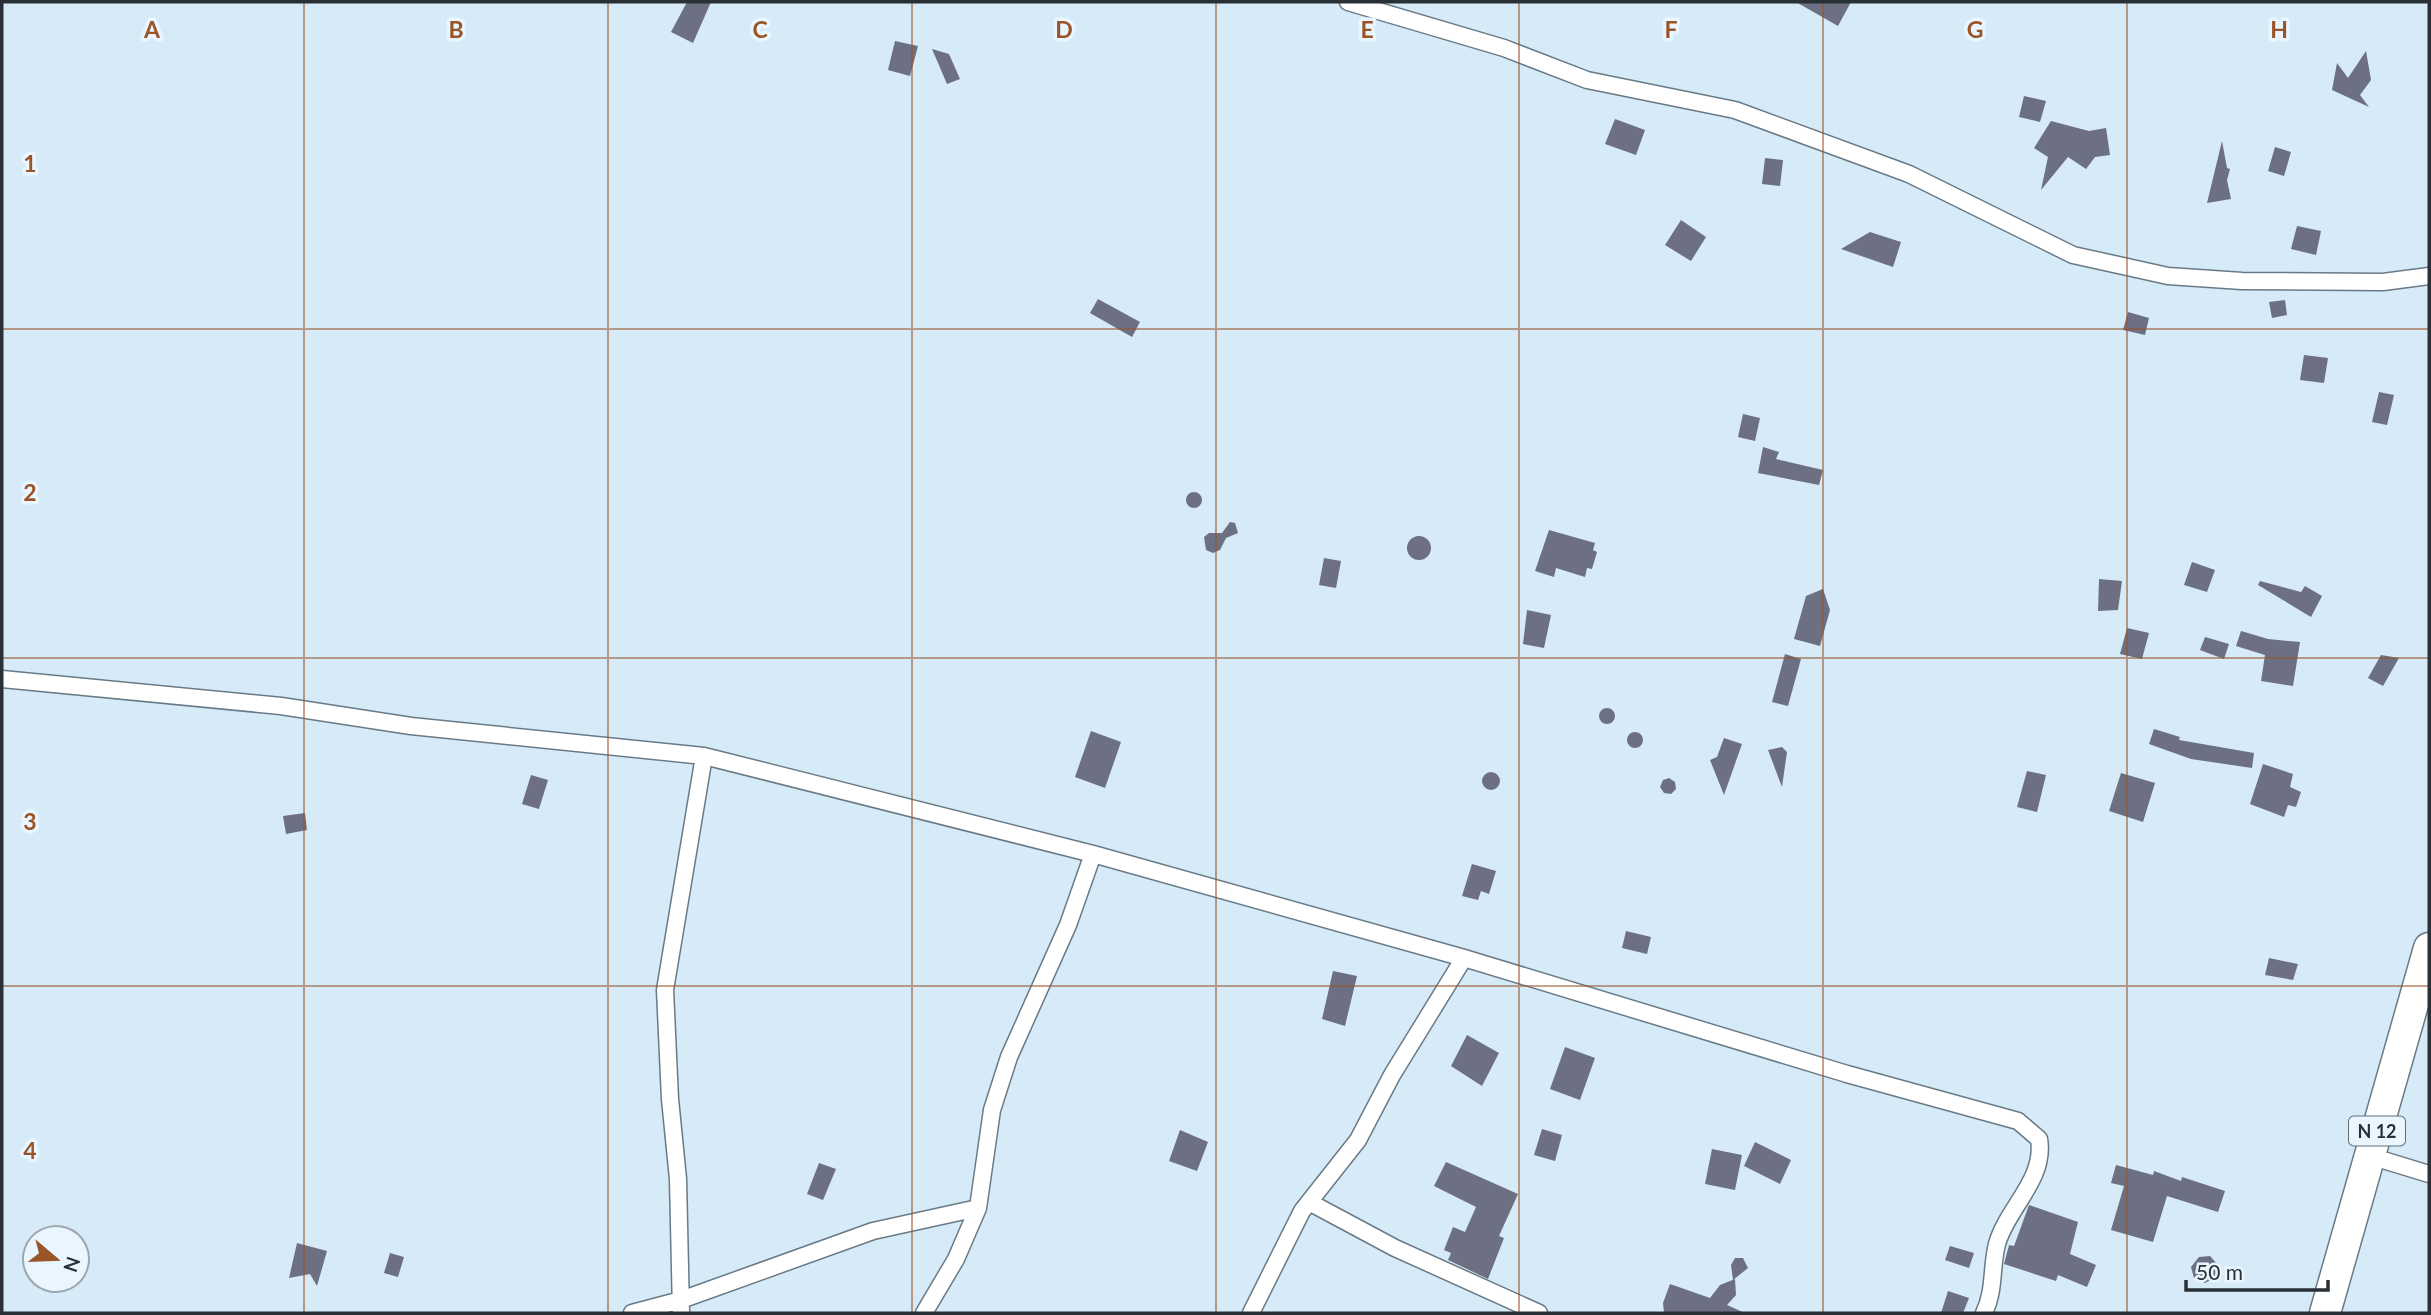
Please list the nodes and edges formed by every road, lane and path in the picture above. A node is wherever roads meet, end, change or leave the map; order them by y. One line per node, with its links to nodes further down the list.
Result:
1 (1349, 2): 2 (street)
2 (2429, 276)
3 (2, 679): 4 (street)
4 (704, 756): 5 (street); 12 (street)
5 (1093, 854): 7 (street); 11 (street)
6 (2429, 948): 8 (highway, N 12)
7 (1464, 958): 10 (street); 17 (street)
8 (2370, 1156): 9 (street); 18 (highway, N 12)
9 (2429, 1174)
10 (1309, 1202): 15 (street); 16 (street)
11 (978, 1208): 12 (street); 14 (street)
12 (681, 1307): 13 (street)
13 (632, 1313)
14 (924, 1313)
15 (1251, 1313)
16 (1539, 1313)
17 (1984, 1313)
18 (2325, 1313)

